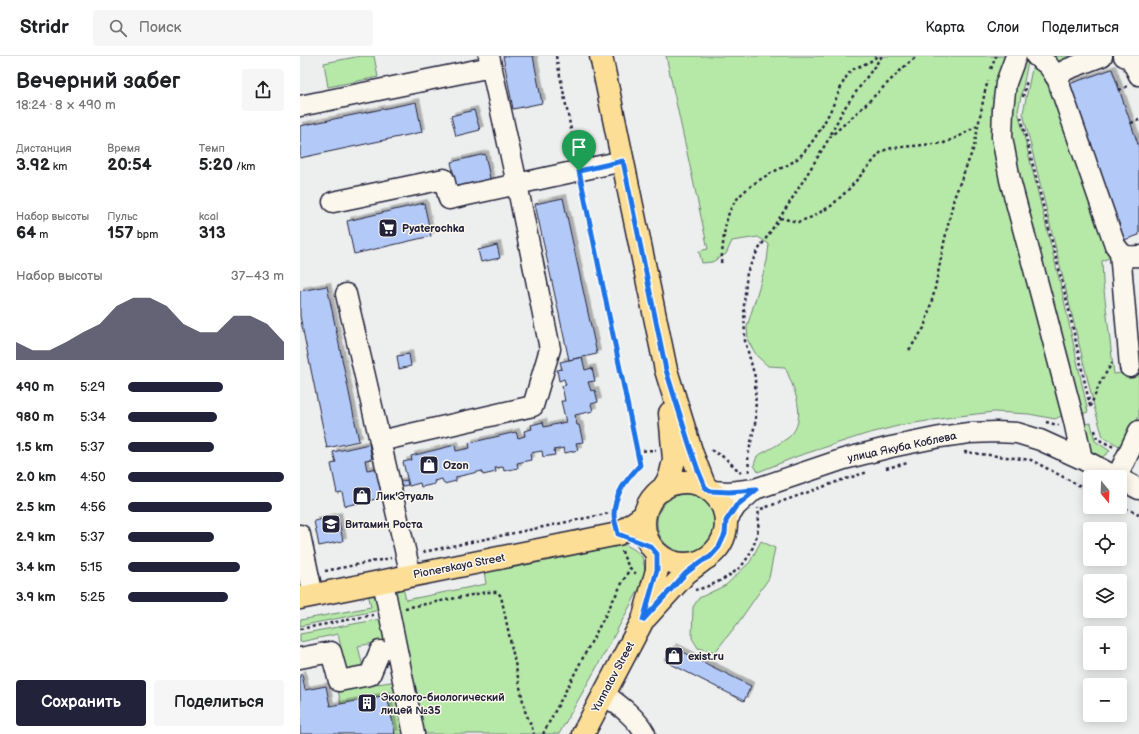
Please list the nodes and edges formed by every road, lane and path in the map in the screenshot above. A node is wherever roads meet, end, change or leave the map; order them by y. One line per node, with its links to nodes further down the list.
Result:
1 (556, 56): 22 (path)
2 (601, 56): 21 (main road)
3 (877, 56): 28 (path)
4 (882, 56): 20 (path)
5 (917, 56): 20 (path)
6 (996, 56): 19 (path)
7 (1016, 56): 40 (street)
8 (1102, 56): 13 (street)
9 (1124, 56): 12 (street)
10 (490, 62): 15 (street); 23 (street)
11 (1032, 65): 13 (street); 14 (path)
12 (1139, 75)
13 (1055, 76): 26 (street)
14 (1022, 104)
15 (300, 106)
16 (1020, 112): 33 (path)
17 (1139, 120): 18 (path)
18 (1131, 123)
19 (978, 124): 25 (path); 30 (path)
20 (830, 137): 25 (path)
21 (623, 161): 22 (street); 32 (main road)
22 (579, 171): 23 (street); 53 (path)
23 (517, 184): 24 (street); 37 (street)
24 (333, 202)
25 (780, 218): 46 (path)
26 (1120, 252): 27 (street); 31 (street)
27 (1139, 256)
28 (721, 263)
29 (346, 294): 37 (street)
30 (909, 350)
31 (1121, 365): 33 (path)
32 (666, 370): 49 (main road); 51 (main road)
33 (1090, 408): 34 (path)
34 (1091, 412)
35 (1094, 424): 39 (path)
36 (1139, 431): 39 (street)
37 (380, 441): 60 (street)
38 (962, 452): 48 (path)
39 (1128, 455): 45 (street)
40 (1082, 459): 44 (street, улица Якуба Коблева); 46 (street, улица Якуба Коблева)
41 (911, 462): 42 (path)
42 (882, 469)
43 (875, 470): 67 (path)
44 (1103, 470)
45 (1120, 470)
46 (752, 481): 49 (street, улица Якуба Коблева); 56 (street, улица Якуба Коблева)
47 (1127, 483): 50 (street)
48 (1083, 487)
49 (707, 489): 51 (main road); 56 (main road)
50 (1139, 489)
51 (662, 490): 55 (main road)
52 (1127, 509): 54 (path)
53 (614, 512): 58 (path); 60 (path)
54 (1139, 514)
55 (645, 515): 58 (main road, Pionerskaya Street); 59 (main road)
56 (726, 521): 61 (main road)
57 (300, 535): 63 (street)
58 (620, 543): 59 (main road); 64 (main road, Pionerskaya Street)
59 (654, 550): 61 (main road); 69 (main road, Yunnatov Street)
60 (406, 555): 63 (path); 64 (street)
61 (702, 561): 69 (main road, Yunnatov Street)
62 (630, 568): 75 (path)
63 (309, 574): 68 (street)
64 (411, 576): 65 (main road, Pionerskaya Street)
65 (383, 582): 68 (main road, Pionerskaya Street); 73 (street)
66 (487, 592): 74 (path)
67 (689, 592)
68 (307, 597)
69 (643, 620): 72 (main road, Yunnatov Street)
70 (380, 652): 71 (street)
71 (300, 658)
72 (604, 694): 76 (main road, Yunnatov Street); 77 (street)
73 (414, 734)
74 (534, 734)
75 (542, 734)
76 (583, 734)
77 (645, 734)

